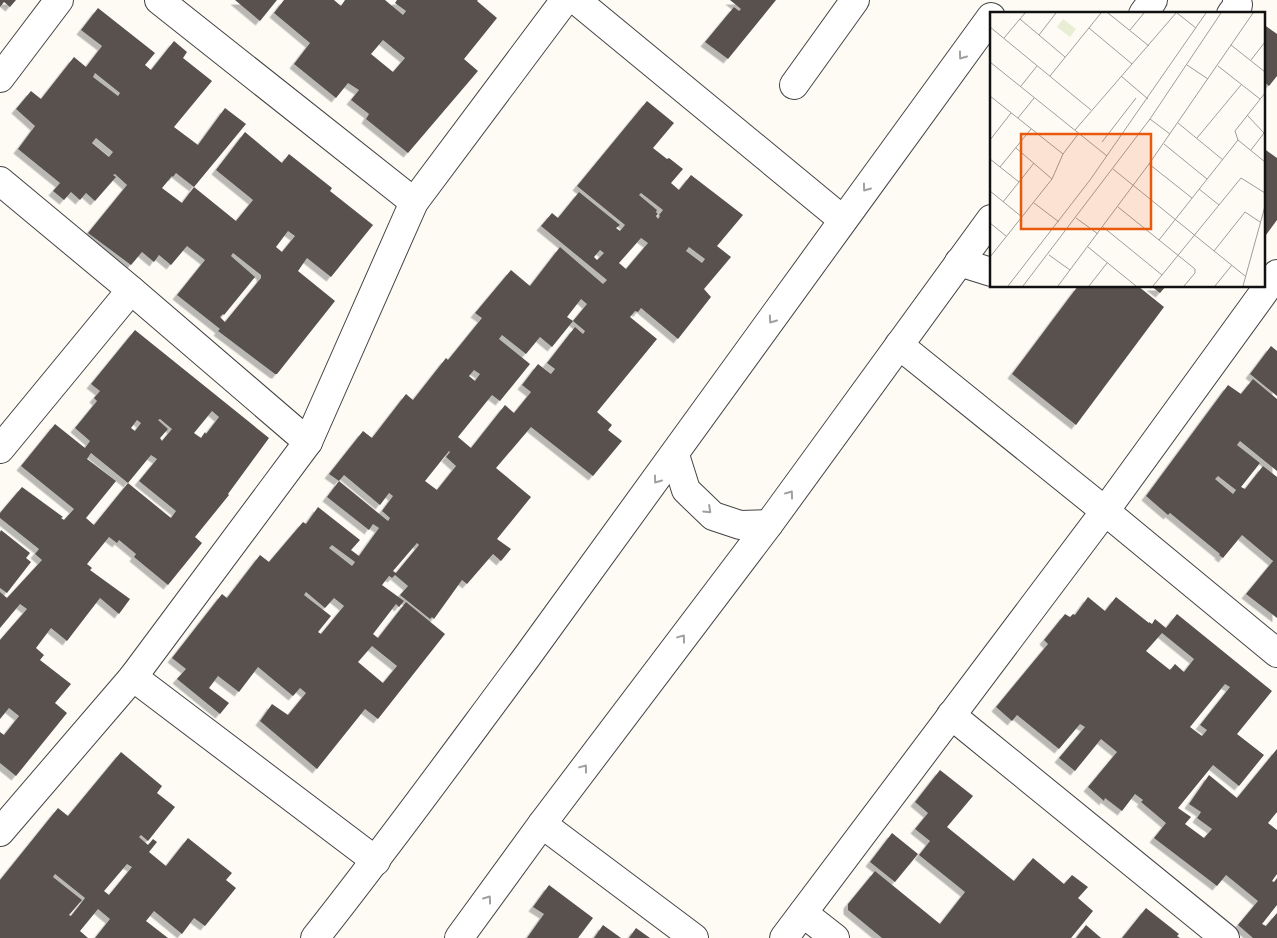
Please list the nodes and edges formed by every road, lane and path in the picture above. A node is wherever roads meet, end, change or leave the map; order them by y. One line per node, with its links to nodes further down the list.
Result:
1 (59, 0): 13 (street)
2 (159, 0): 16 (street)
3 (565, 0): 16 (street)
4 (576, 0): 17 (street)
5 (855, 0): 14 (street)
6 (1003, 0): 9 (street)
7 (1153, 0): 10 (street)
8 (1237, 0): 11 (street)
9 (994, 12)
10 (1144, 12)
11 (1233, 12)
12 (990, 18): 17 (street, one-way to 17)
13 (0, 78)
14 (794, 85)
15 (0, 182): 22 (street)
16 (414, 202): 25 (street)
17 (843, 220): 27 (street, one-way to 27)
18 (990, 220): 19 (street)
19 (959, 262): 20 (street); 24 (street)
20 (990, 272)
21 (1277, 274): 23 (street)
22 (131, 290): 25 (street); 26 (street)
23 (1268, 307): 28 (street)
24 (899, 345): 28 (street); 29 (street, one-way to 24)
25 (308, 442): 31 (street)
26 (0, 449)
27 (675, 455): 29 (street, one-way to 29); 35 (street, one-way to 35)
28 (1105, 511): 30 (street); 32 (street)
29 (769, 524): 34 (street, one-way to 29)
30 (1277, 653)
31 (133, 677): 33 (street); 35 (street)
32 (951, 715): 36 (street); 42 (street)
33 (5, 817)
34 (542, 824): 38 (street, one-way to 34); 39 (street)
35 (376, 862): 37 (street)
36 (804, 913): 40 (street); 41 (street)
37 (315, 938)
38 (459, 938)
39 (694, 938)
40 (784, 938)
41 (834, 938)
42 (1226, 938)

